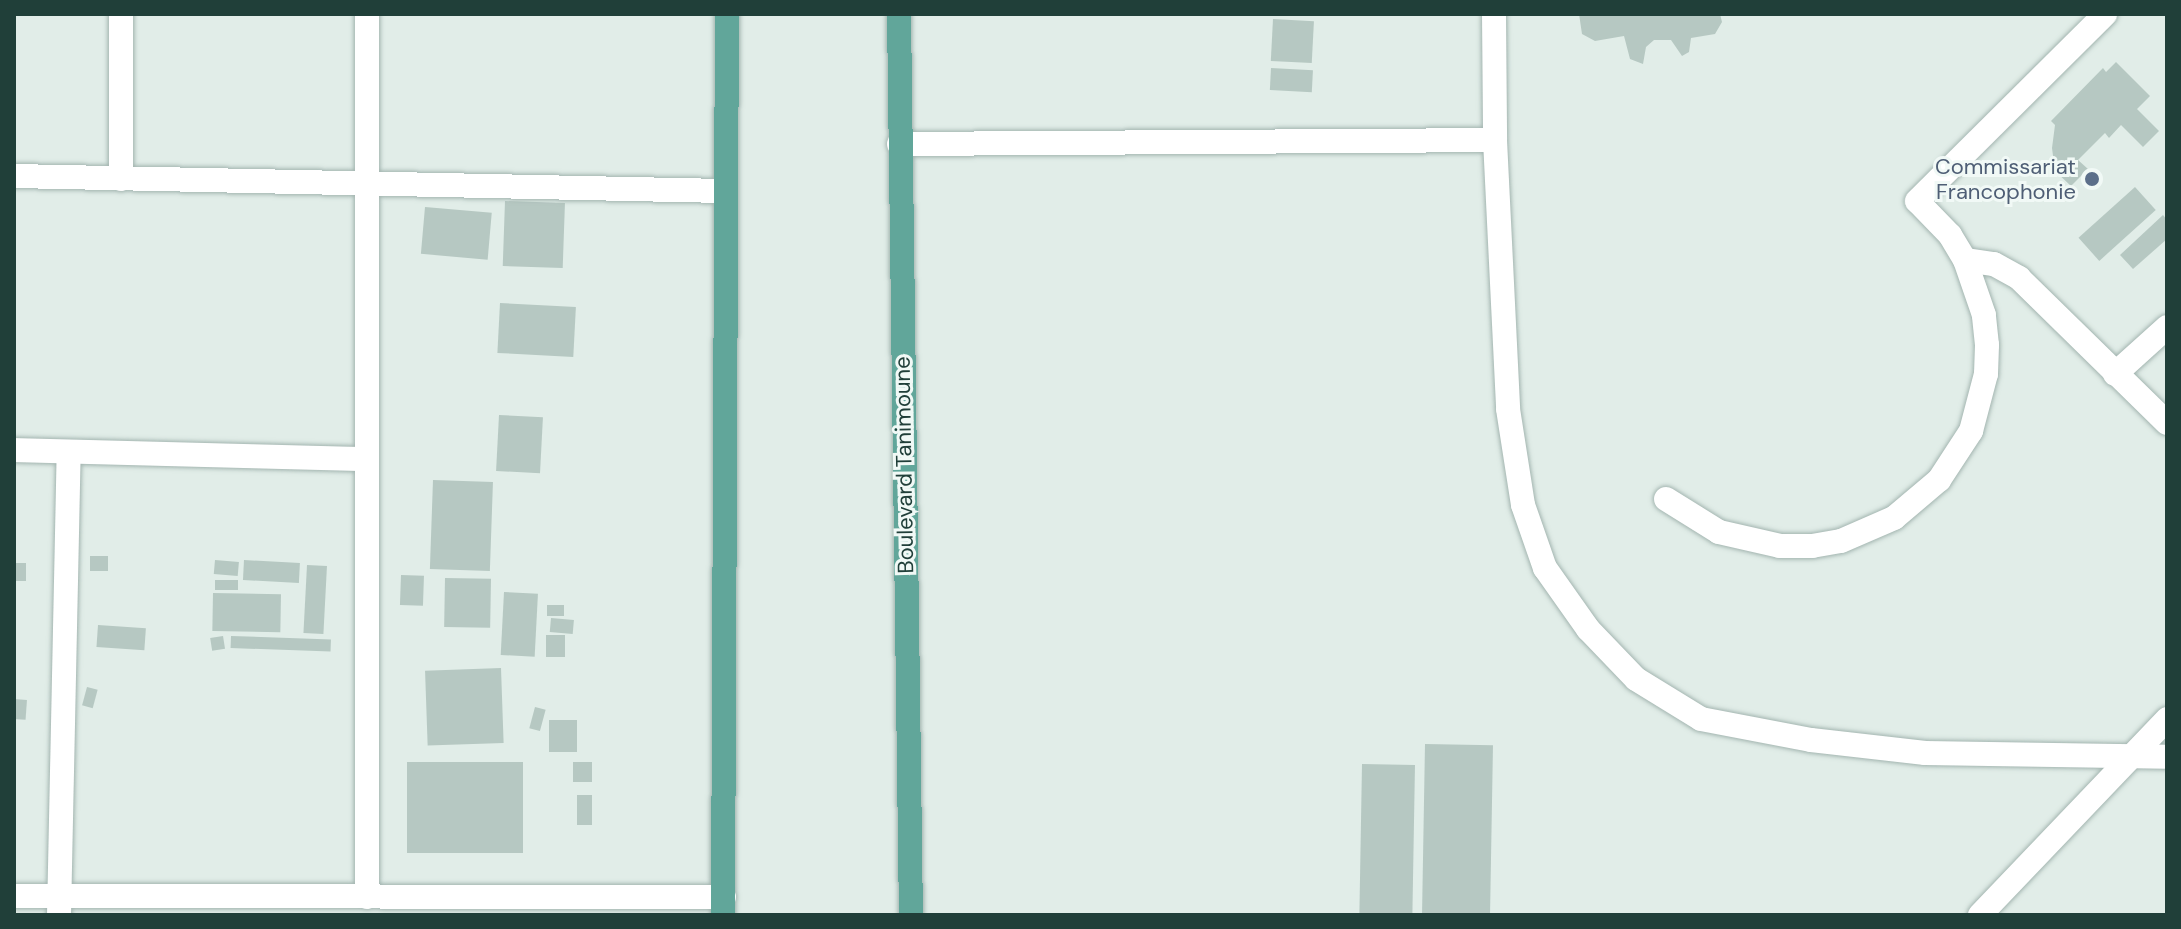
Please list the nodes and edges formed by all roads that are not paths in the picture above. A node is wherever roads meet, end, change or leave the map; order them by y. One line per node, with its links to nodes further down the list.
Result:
1 (121, 14): 10 (street)
2 (367, 14): 11 (street)
3 (727, 14): 12 (main road)
4 (899, 14): 8 (main road, Boulevard Tanimoune)
5 (1494, 14): 7 (street)
6 (2105, 14): 13 (street)
7 (1495, 140): 8 (street); 22 (street)
8 (899, 144): 28 (main road, Boulevard Tanimoune)
9 (14, 176): 10 (street)
10 (121, 179): 11 (street)
11 (366, 184): 12 (street); 19 (street)
12 (726, 191): 27 (main road)
13 (1965, 260): 15 (street); 20 (street)
14 (2167, 327): 15 (street)
15 (2115, 374): 16 (street)
16 (2167, 423)
17 (14, 450): 18 (street)
18 (69, 452): 19 (street); 26 (street)
19 (367, 459): 25 (street)
20 (1666, 499)
21 (2167, 719): 22 (street)
22 (2130, 757): 23 (street); 29 (street)
23 (2167, 757)
24 (14, 896): 26 (street)
25 (367, 897): 26 (street); 27 (street)
26 (60, 906)
27 (723, 906)
28 (911, 915)
29 (1980, 915)

